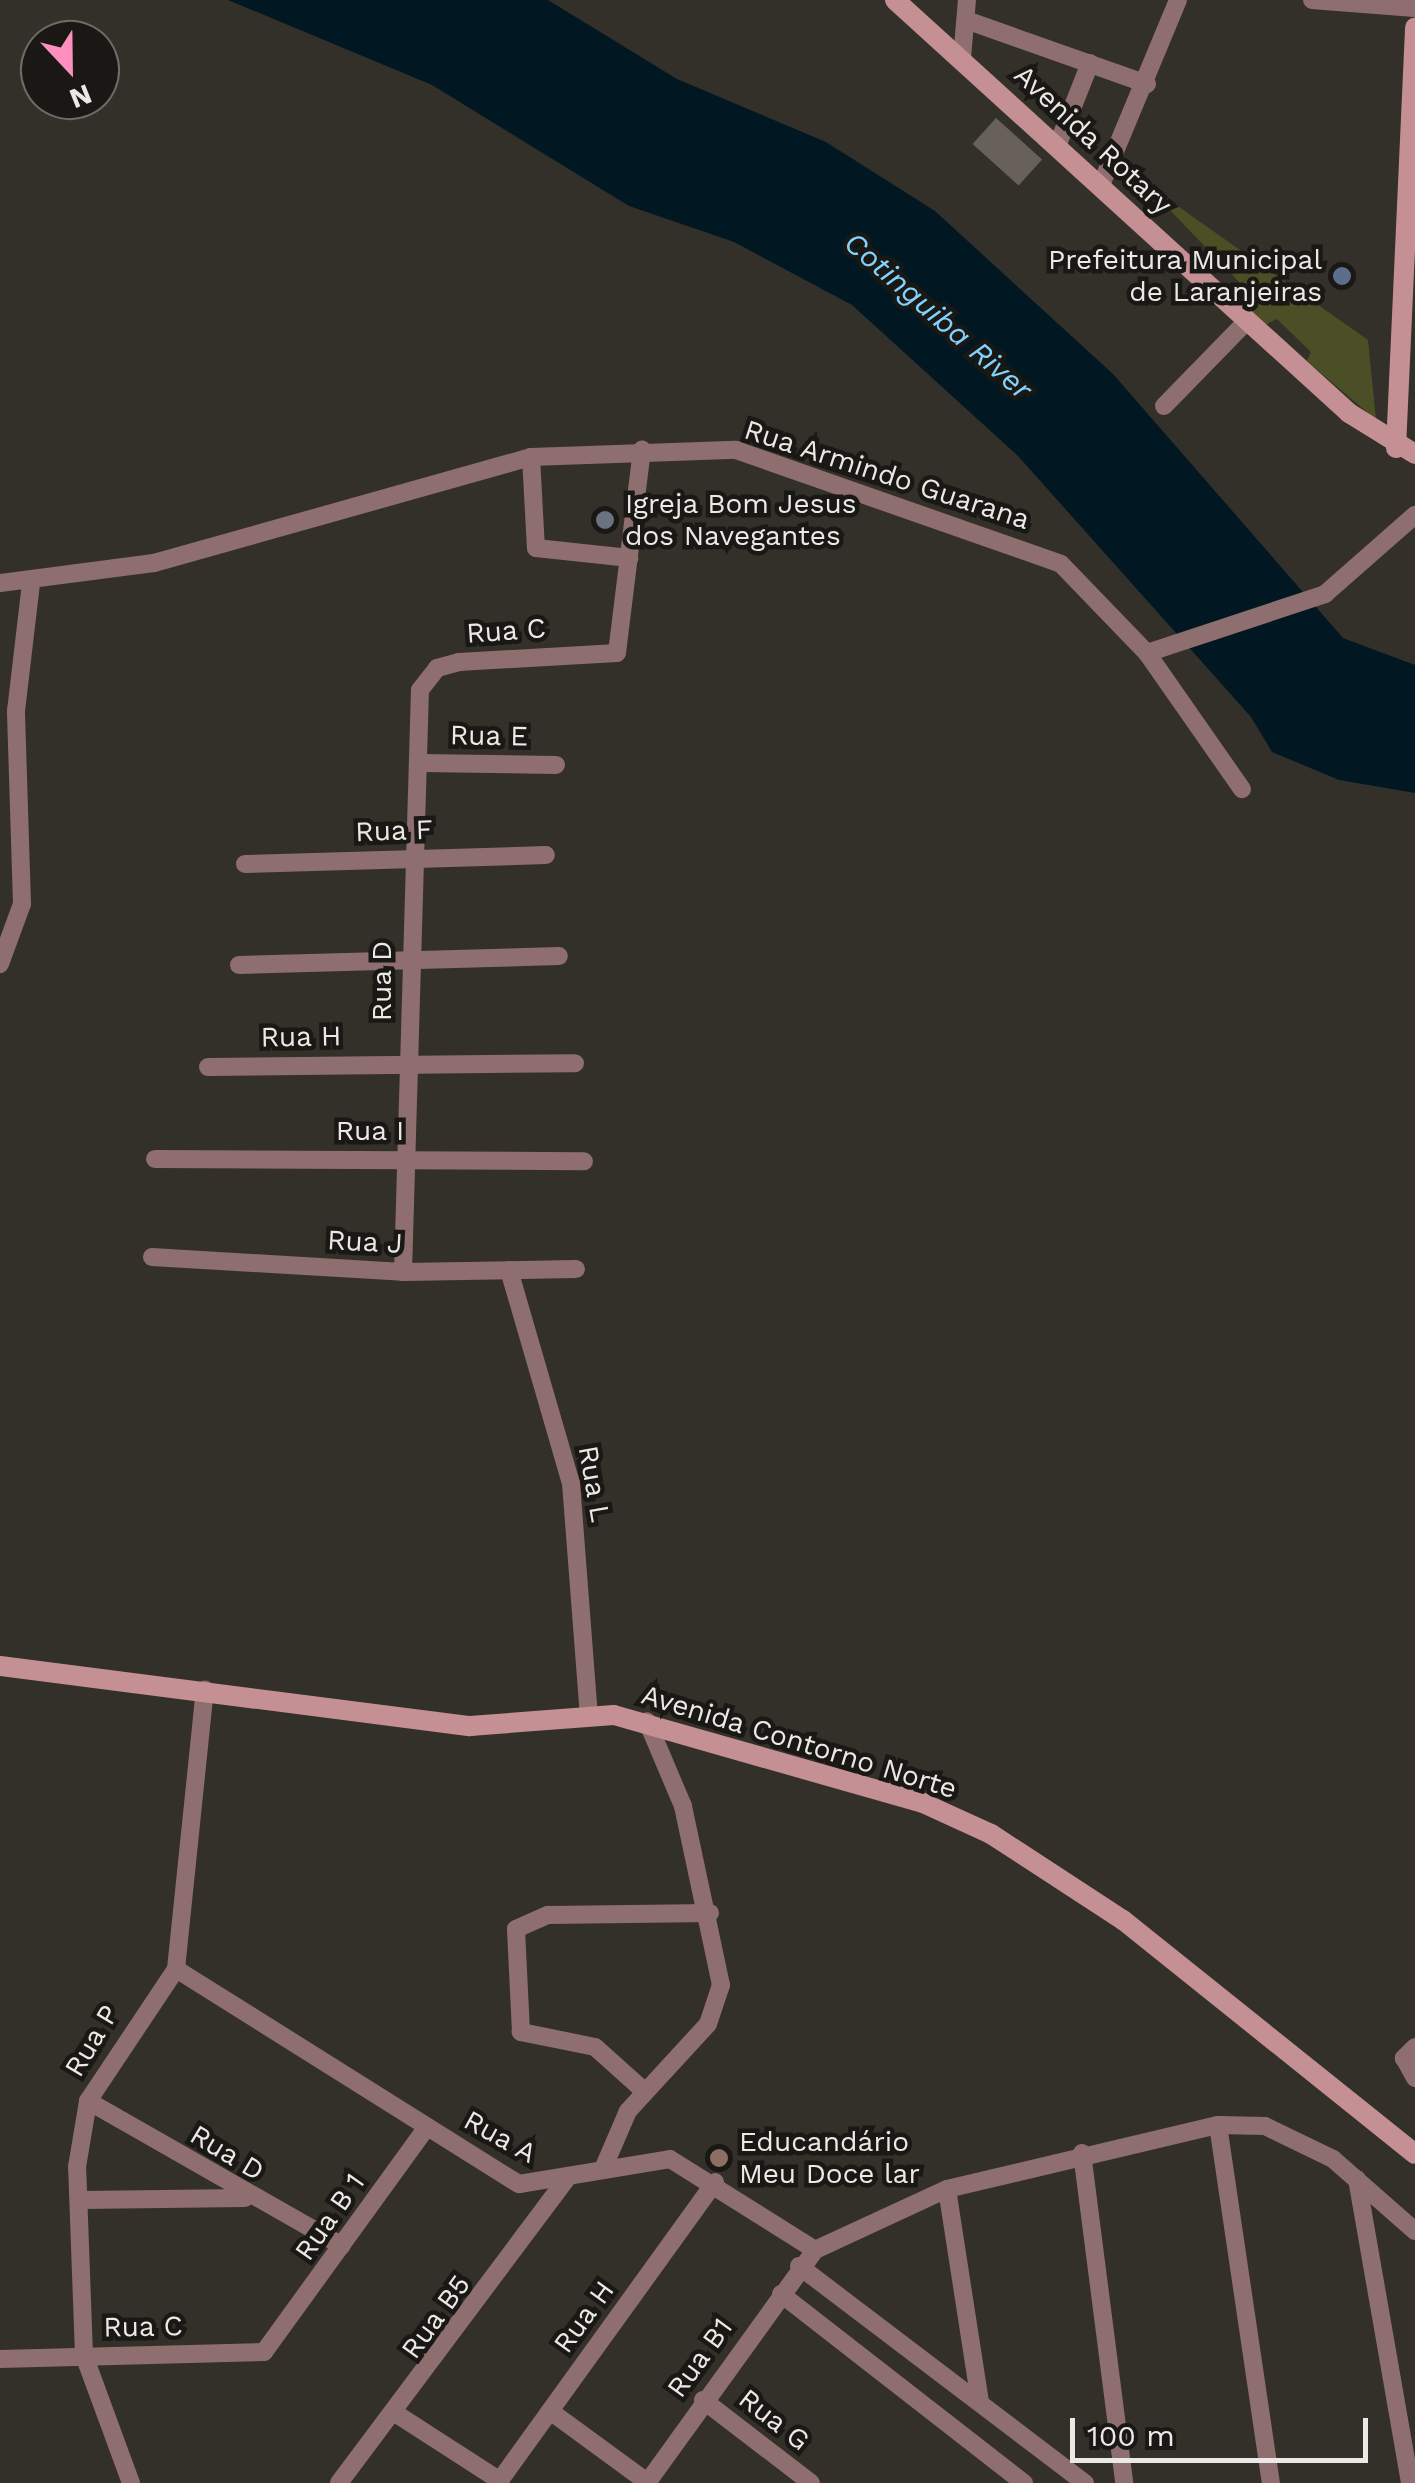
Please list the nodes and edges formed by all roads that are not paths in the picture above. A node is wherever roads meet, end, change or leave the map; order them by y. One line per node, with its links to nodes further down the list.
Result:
1 (895, 0): 8 (street, Avenida Rotary)
2 (967, 0): 6 (street)
3 (1178, 0): 10 (street)
4 (1312, 0): 5 (street)
5 (1415, 8)
6 (966, 20): 8 (street); 9 (street)
7 (1415, 27): 16 (street)
8 (962, 58): 11 (street, Avenida Rotary)
9 (1090, 63): 10 (street); 11 (street)
10 (1147, 84): 12 (street)
11 (1058, 144): 12 (street, Avenida Rotary)
12 (1101, 185): 13 (street, Avenida Rotary)
13 (1246, 322): 14 (street); 16 (street, Avenida Rotary)
14 (1164, 406)
15 (642, 450): 17 (street, Rua Armindo Guarana); 19 (street); 22 (street, Rua Armindo Guarana)
16 (1405, 451)
17 (531, 457): 19 (street); 21 (street, Rua Armindo Guarana)
18 (1415, 515): 22 (street)
19 (629, 558): 23 (street, Rua C)
20 (0, 583): 21 (street, Rua Armindo Guarana)
21 (31, 584): 24 (street)
22 (1148, 653): 27 (street, Rua Armindo Guarana)
23 (420, 690): 25 (street, Rua D)
24 (8, 706): 33 (street)
25 (420, 763): 26 (street, Rua E); 29 (street, Rua D)
26 (556, 765)
27 (1242, 788)
28 (546, 854): 29 (street, Rua F)
29 (411, 857): 30 (street, Rua F); 32 (street, Rua D)
30 (245, 864)
31 (559, 956): 32 (street)
32 (410, 959): 34 (street); 35 (street, Rua D)
33 (0, 964)
34 (239, 965)
35 (410, 1063): 36 (street, Rua H); 37 (street, Rua H); 39 (street, Rua D)
36 (575, 1063)
37 (208, 1066)
38 (156, 1159): 39 (street, Rua I)
39 (408, 1159): 40 (street, Rua I); 44 (street, Rua D)
40 (584, 1161)
41 (152, 1257): 44 (street, Rua J)
42 (576, 1268): 43 (street, Rua J)
43 (509, 1270): 44 (street, Rua J); 47 (street, Rua L)
44 (403, 1272)
45 (0, 1666): 46 (street, Avenida Contorno Norte)
46 (204, 1690): 47 (street, Avenida Contorno Norte); 50 (street, Rua P)
47 (589, 1714): 48 (street, Avenida Contorno Norte)
48 (647, 1721): 49 (street); 58 (street, Avenida Contorno Norte)
49 (710, 1913): 53 (street); 53 (street)
50 (176, 1969): 54 (street, Rua P); 56 (street, Rua A)
51 (1414, 2047): 52 (street)
52 (1415, 2078)
53 (643, 2090): 59 (street)
54 (88, 2101): 64 (street, Rua D); 65 (street, Rua P)
55 (1218, 2124): 57 (street, Rua B1); 61 (street); 86 (street)
56 (426, 2128): 60 (street, Rua A); 67 (street, Rua B 1)
57 (1082, 2153): 63 (street, Rua B1); 85 (street)
58 (1415, 2154)
59 (603, 2169): 60 (street, Rua A); 62 (street, Rua A)
60 (568, 2177): 77 (street, Rua B5)
61 (1357, 2179): 66 (street); 87 (street)
62 (714, 2182): 68 (street, Rua A); 76 (street, Rua H)
63 (947, 2188): 68 (street, Rua B1); 75 (street)
64 (247, 2198): 65 (street); 67 (street, Rua D)
65 (81, 2200): 72 (street, Rua P)
66 (1415, 2231)
67 (342, 2246): 71 (street, Rua B 1)
68 (815, 2250): 69 (street, Rua B1)
69 (799, 2266): 70 (street, Rua B1); 75 (street)
70 (781, 2294): 74 (street, Rua B1); 83 (street)
71 (281, 2338): 72 (street, Rua C)
72 (84, 2355): 73 (street, Rua C); 79 (street, Rua P)
73 (0, 2359)
74 (703, 2400): 81 (street, Rua B1); 82 (street, Rua G)
75 (980, 2401): 84 (street)
76 (550, 2411): 78 (street, Rua H); 81 (street)
77 (398, 2414): 78 (street); 80 (street, Rua B5)
78 (499, 2481)
79 (131, 2483)
80 (339, 2483)
81 (647, 2483)
82 (811, 2483)
83 (1024, 2483)
84 (1085, 2483)
85 (1124, 2483)
86 (1271, 2483)
87 (1410, 2483)

